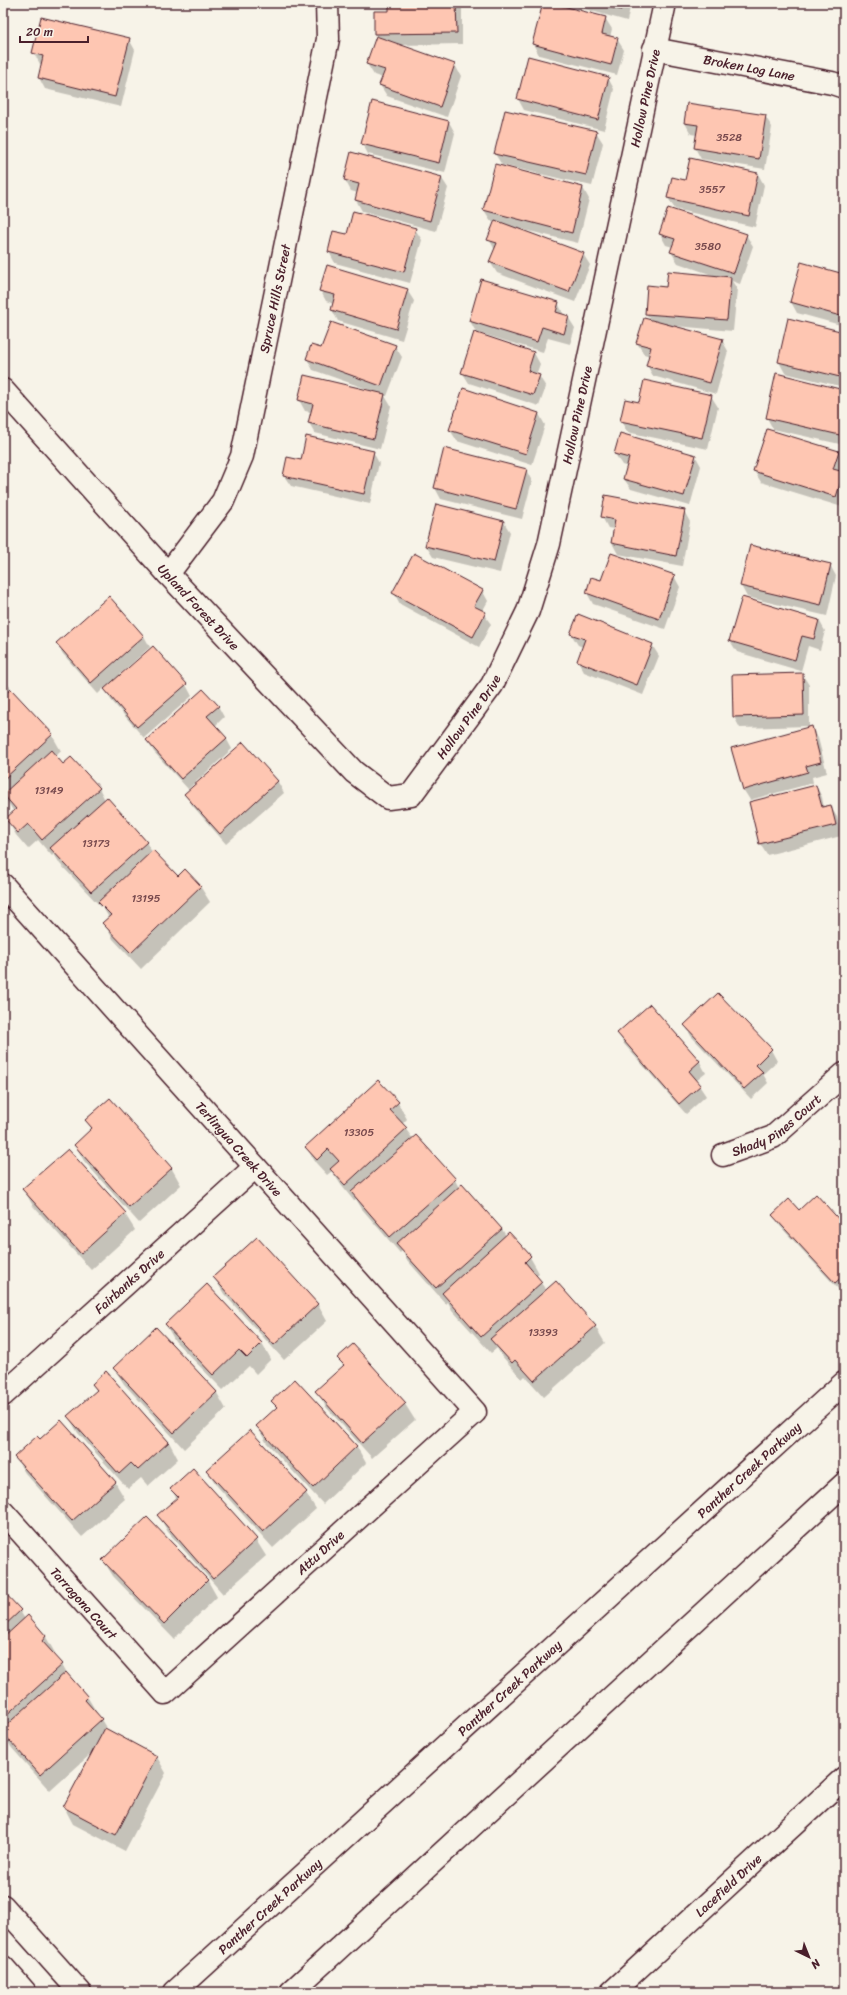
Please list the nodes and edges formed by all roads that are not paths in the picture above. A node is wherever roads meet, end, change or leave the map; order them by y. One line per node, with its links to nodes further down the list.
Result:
1 (327, 3): 6 (street, Spruce Hills Street)
2 (665, 3): 3 (street, Hollow Pine Drive)
3 (654, 49): 4 (street, Broken Log Lane); 7 (street, Hollow Pine Drive)
4 (844, 87)
5 (3, 390): 6 (street, Upland Forest Drive)
6 (168, 574): 7 (street, Upland Forest Drive)
7 (411, 795)
8 (3, 885): 11 (street, Terlingua Creek Drive)
9 (844, 1074): 10 (street, Shady Pines Court)
10 (723, 1155)
11 (255, 1166): 13 (street, Fairbanks Drive); 14 (street, Terlingua Creek Drive)
12 (844, 1383): 23 (street, Panther Creek Parkway)
13 (3, 1395)
14 (475, 1412): 17 (street, Attu Drive)
15 (844, 1484): 24 (street)
16 (3, 1512): 17 (street, Tarragona Court)
17 (165, 1693)
18 (844, 1778): 25 (street, Lacefield Drive)
19 (3, 1906): 22 (street)
20 (3, 1967): 21 (street)
21 (25, 1992)
22 (80, 1992)
23 (175, 1992)
24 (291, 1992)
25 (612, 1992)

